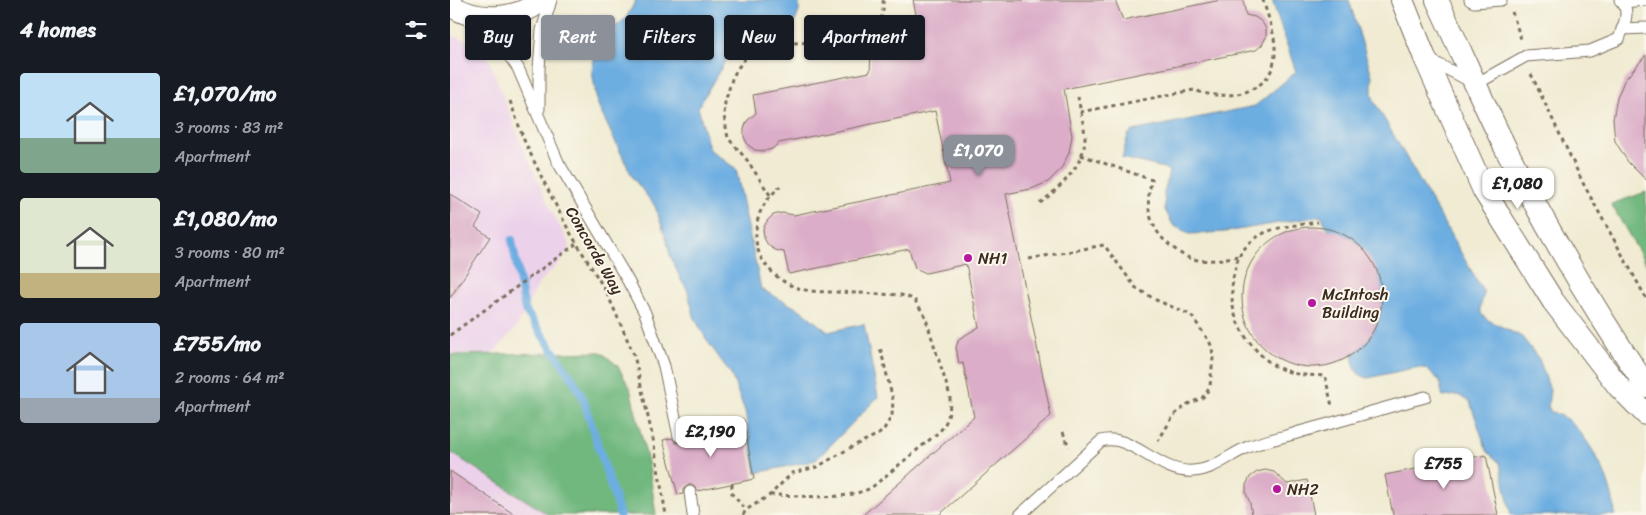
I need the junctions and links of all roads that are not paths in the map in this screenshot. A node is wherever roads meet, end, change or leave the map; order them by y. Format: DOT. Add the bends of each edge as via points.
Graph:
graph roads {
  1 [pos="542,0"];
  2 [pos="551,0"];
  3 [pos="1402,0"];
  4 [pos="1437,0"];
  5 [pos="1470,0"];
  6 [pos="1500,0"];
  7 [pos="1646,0"];
  8 [pos="1622,1"];
  9 [pos="450,5"];
  10 [pos="472,15"];
  11 [pos="513,15"];
  12 [pos="1646,28"];
  13 [pos="1622,29"];
  14 [pos="1425,58"];
  15 [pos="512,60"];
  16 [pos="1476,84"];
  17 [pos="539,113"];
  18 [pos="1646,386"];
  19 [pos="1425,397"];
  20 [pos="1646,414"];
  21 [pos="679,436"];
  22 [pos="690,492"];
  23 [pos="693,515"];
  24 [pos="1020,515"];
  1 -- 11 [label="street"];
  2 -- 17 [label="lane" via="542,30"];
  3 -- 14 [label="street"];
  4 -- 16 [label="street"];
  5 -- 6 [label="lane"];
  7 -- 8 [label="lane"];
  8 -- 13 [label="lane" via="1626,12"];
  9 -- 10 [label="street"];
  12 -- 13 [label="lane"];
  13 -- 16 [label="lane" via="1618,38 1590,51 1526,56"];
  14 -- 16 [label="lane"];
  14 -- 20 [label="street" via="1484,191 1553,301 1619,387"];
  15 -- 17 [label="lane"];
  16 -- 18 [label="street" via="1540,215"];
  17 -- 21 [label="lane" via="558,162 645,313 664,366"];
  19 -- 24 [label="lane" via="1249,447 1210,468 1196,471 1173,470 1117,440 1101,441"];
  22 -- 23 [label="lane"];
}
